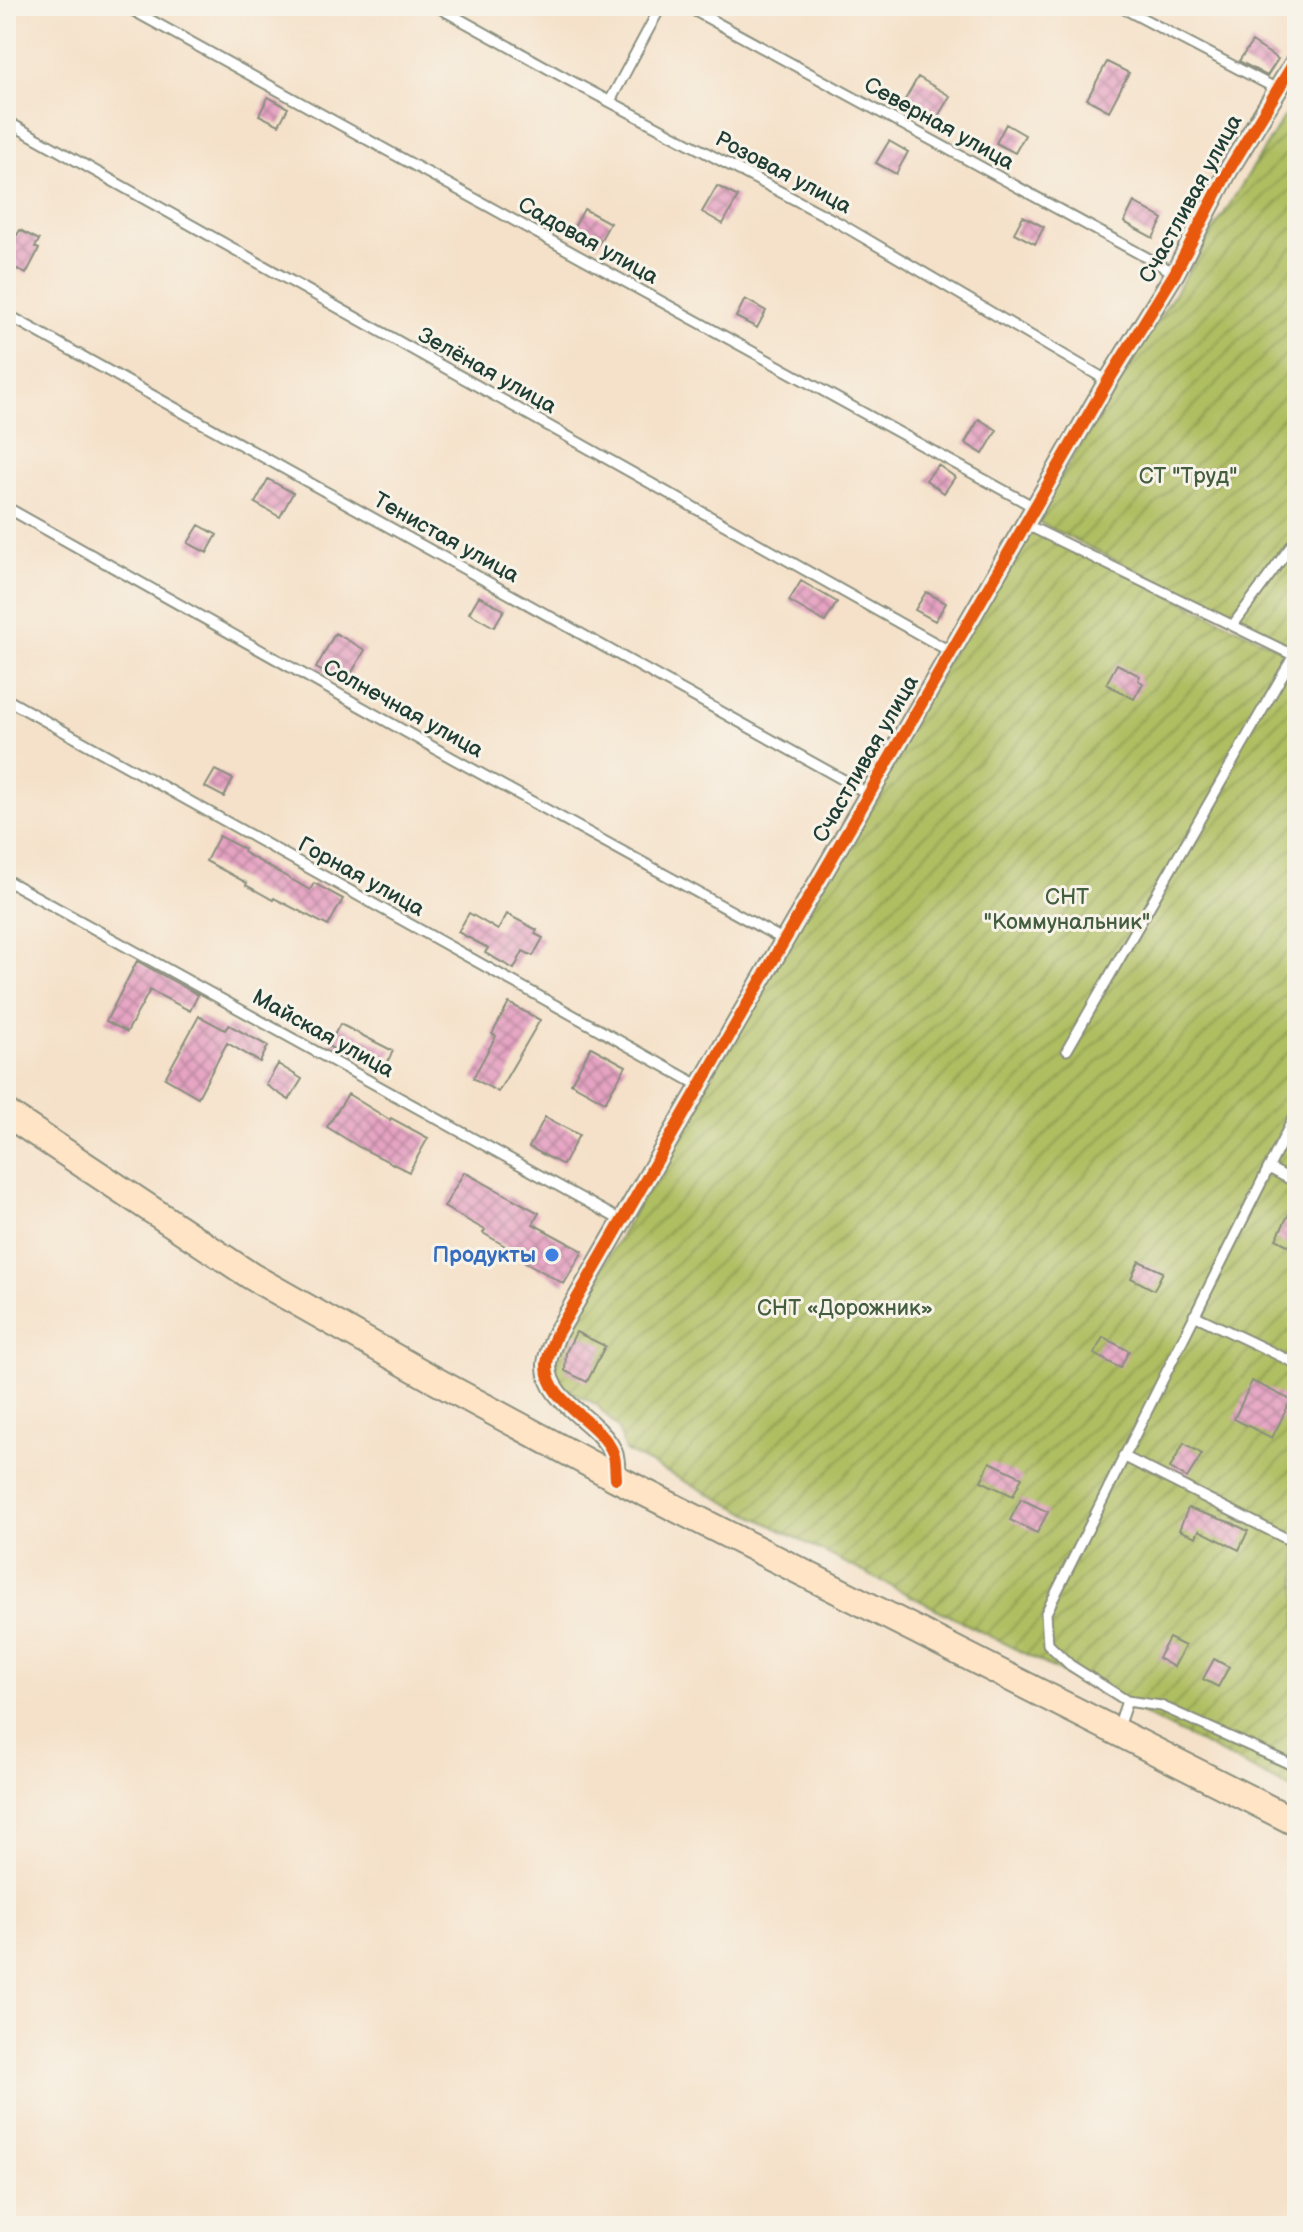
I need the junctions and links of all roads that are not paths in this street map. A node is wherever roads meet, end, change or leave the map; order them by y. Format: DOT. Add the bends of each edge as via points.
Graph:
graph roads {
  1 [pos="125,6"];
  2 [pos="436,6"];
  3 [pos="661,6"];
  4 [pos="686,6"];
  5 [pos="1119,6"];
  6 [pos="1297,58"];
  7 [pos="1277,89"];
  8 [pos="610,101"];
  9 [pos="6,121"];
  10 [pos="1175,273"];
  11 [pos="6,314"];
  12 [pos="1108,381"];
  13 [pos="6,507"];
  14 [pos="1030,516"];
  15 [pos="1297,538"];
  16 [pos="1233,625"];
  17 [pos="951,652"];
  18 [pos="1295,656"];
  19 [pos="6,699"];
  20 [pos="869,794"];
  21 [pos="6,880"];
  22 [pos="784,940"];
  23 [pos="1067,1050"];
  24 [pos="700,1086"];
  25 [pos="1297,1111"];
  26 [pos="6,1113"];
  27 [pos="1269,1168"];
  28 [pos="1297,1183"];
  29 [pos="622,1221"];
  30 [pos="1194,1315"];
  31 [pos="1297,1364"];
  32 [pos="1123,1456"];
  33 [pos="616,1478"];
  34 [pos="1297,1544"];
  35 [pos="1127,1701"];
  36 [pos="1116,1733"];
  37 [pos="1297,1767"];
  38 [pos="1297,1823"];
  1 -- 14 [label="lane, Садовая улица"];
  2 -- 8 [label="lane, Розовая улица"];
  3 -- 8 [label="lane"];
  4 -- 10 [label="lane, Северная улица"];
  5 -- 7 [label="lane"];
  6 -- 7 [label="street, Счастливая улица"];
  7 -- 10 [label="street, Счастливая улица"];
  8 -- 12 [label="lane, Розовая улица" via="839,223"];
  9 -- 17 [label="lane, Зелёная улица"];
  10 -- 12 [label="street, Счастливая улица"];
  11 -- 20 [label="lane, Тенистая улица"];
  12 -- 14 [label="street, Счастливая улица"];
  13 -- 22 [label="lane, Солнечная улица"];
  14 -- 16 [label="lane, Садовая улица"];
  14 -- 17 [label="street, Счастливая улица"];
  15 -- 16 [label="lane"];
  16 -- 18 [label="lane, Садовая улица"];
  17 -- 20 [label="street, Счастливая улица"];
  18 -- 23 [label="lane"];
  19 -- 24 [label="lane, Горная улица"];
  20 -- 22 [label="street, Счастливая улица"];
  21 -- 29 [label="lane, Майская улица"];
  22 -- 24 [label="street, Счастливая улица"];
  24 -- 29 [label="street, Счастливая улица"];
  25 -- 27 [label="lane"];
  26 -- 33 [label="main road" via="251,1276"];
  27 -- 28 [label="lane"];
  27 -- 30 [label="lane"];
  29 -- 33 [label="street, Счастливая улица" via="556,1335 547,1363 556,1394 605,1438 615,1456"];
  30 -- 31 [label="lane"];
  30 -- 32 [label="lane"];
  32 -- 34 [label="lane"];
  32 -- 35 [label="lane" via="1046,1613 1048,1644 1070,1665"];
  33 -- 36 [label="main road"];
  35 -- 36 [label="lane"];
  35 -- 37 [label="lane" via="1161,1706"];
  36 -- 38 [label="main road"];
}
